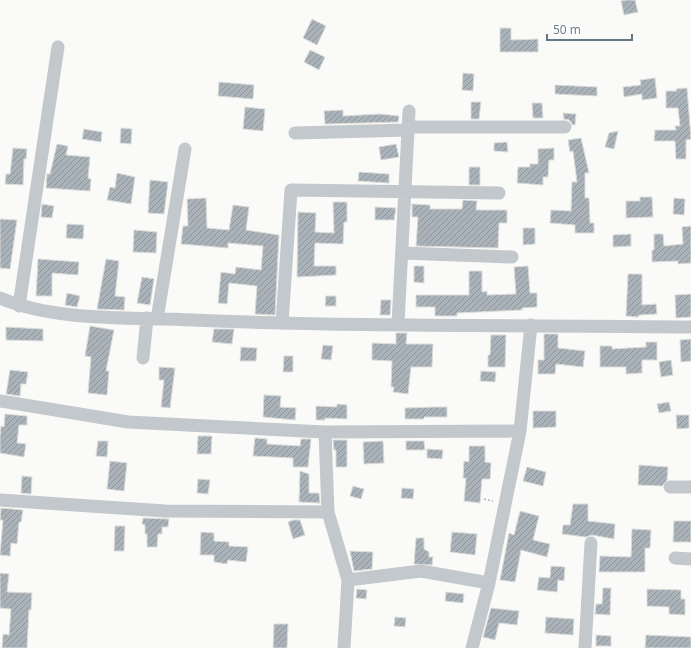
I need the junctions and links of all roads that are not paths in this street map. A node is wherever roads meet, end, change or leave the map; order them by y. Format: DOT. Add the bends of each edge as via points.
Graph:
graph roads {
  1 [pos="58,47"];
  2 [pos="409,111"];
  3 [pos="564,127"];
  4 [pos="408,128"];
  5 [pos="295,133"];
  6 [pos="186,149"];
  7 [pos="405,190"];
  8 [pos="499,193"];
  9 [pos="402,253"];
  10 [pos="512,257"];
  11 [pos="0,298"];
  12 [pos="19,306"];
  13 [pos="152,318"];
  14 [pos="282,323"];
  15 [pos="398,324"];
  16 [pos="531,325"];
  17 [pos="691,327"];
  18 [pos="143,358"];
  19 [pos="0,401"];
  20 [pos="520,431"];
  21 [pos="325,432"];
  22 [pos="670,487"];
  23 [pos="691,487"];
  24 [pos="0,500"];
  25 [pos="328,512"];
  26 [pos="591,543"];
  27 [pos="675,558"];
  28 [pos="691,559"];
  29 [pos="348,580"];
  30 [pos="489,583"];
  31 [pos="344,648"];
  32 [pos="472,648"];
  33 [pos="585,648"];
  1 -- 12 [label="street"];
  2 -- 4 [label="street"];
  3 -- 4 [label="street"];
  4 -- 5 [label="street"];
  4 -- 7 [label="street"];
  6 -- 13 [label="street"];
  7 -- 8 [label="street"];
  7 -- 9 [label="street"];
  7 -- 14 [label="street" via="291,190"];
  9 -- 10 [label="street"];
  9 -- 15 [label="street"];
  11 -- 12 [label="street"];
  12 -- 13 [label="street" via="57,314"];
  13 -- 14 [label="street"];
  13 -- 18 [label="street"];
  14 -- 15 [label="street"];
  15 -- 16 [label="street"];
  16 -- 17 [label="street"];
  16 -- 20 [label="street"];
  19 -- 21 [label="street" via="128,422"];
  20 -- 21 [label="street"];
  20 -- 30 [label="street"];
  21 -- 25 [label="street"];
  22 -- 23 [label="street"];
  24 -- 25 [label="street" via="165,511"];
  25 -- 29 [label="street"];
  26 -- 33 [label="street"];
  27 -- 28 [label="street"];
  29 -- 30 [label="street" via="421,571"];
  29 -- 31 [label="street"];
  30 -- 32 [label="street"];
}
